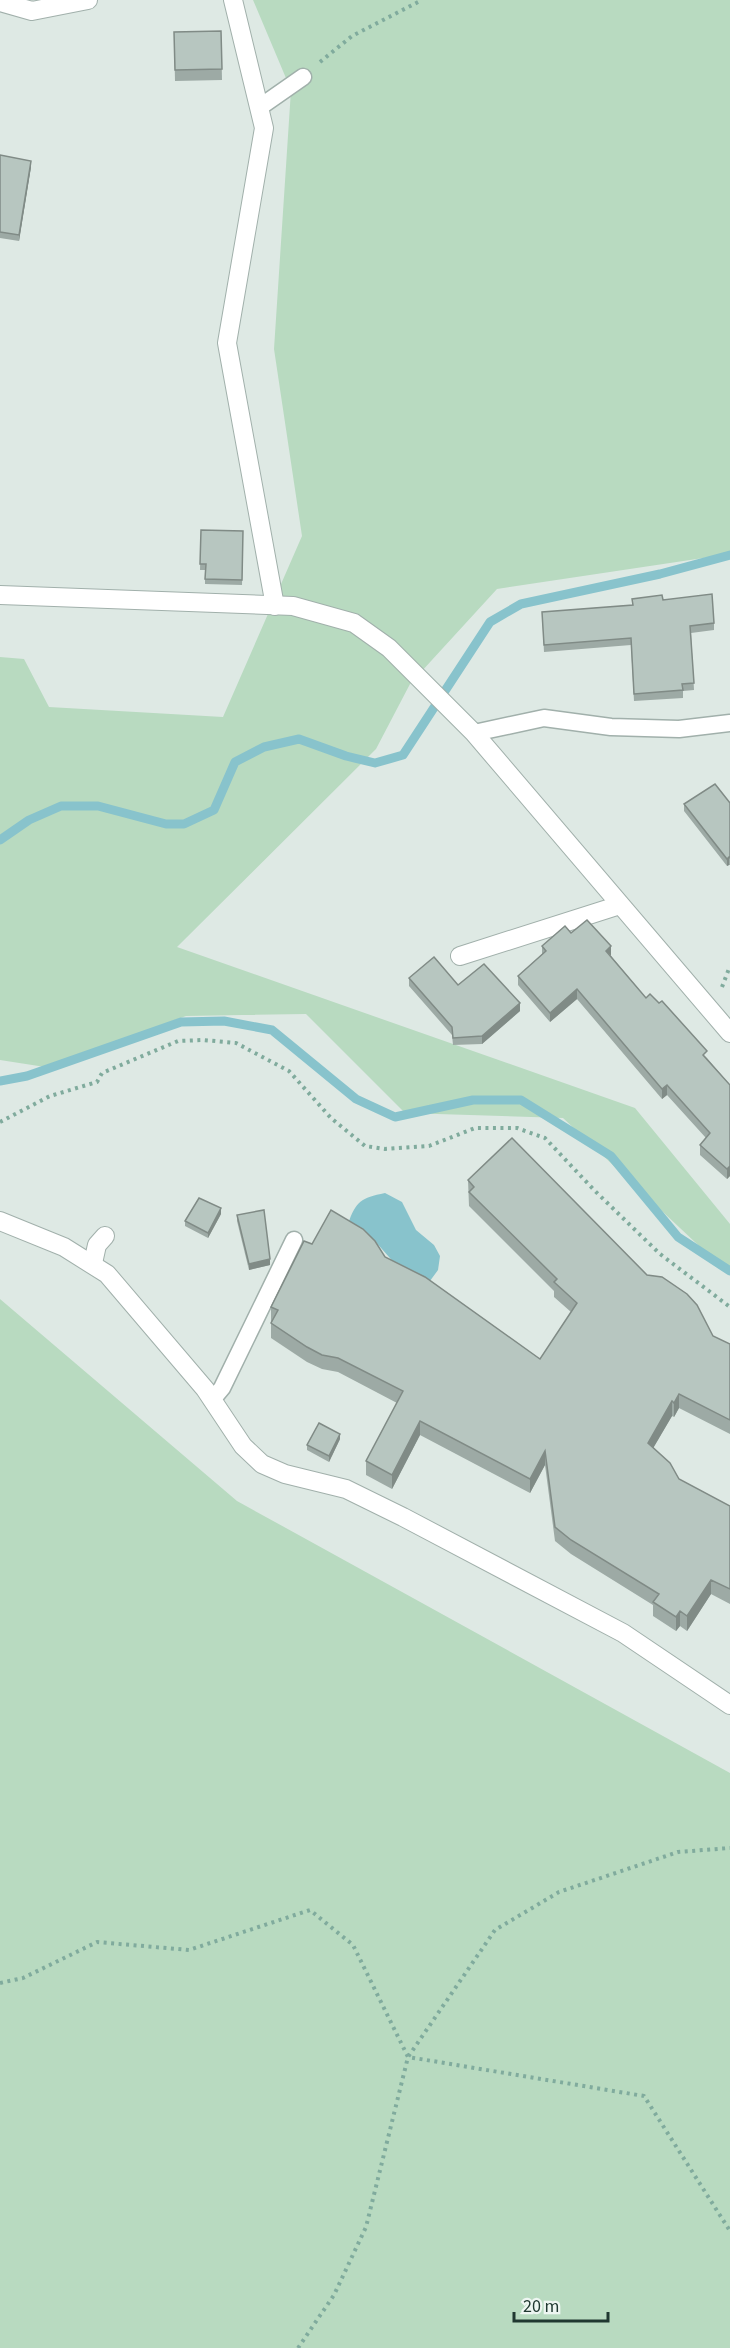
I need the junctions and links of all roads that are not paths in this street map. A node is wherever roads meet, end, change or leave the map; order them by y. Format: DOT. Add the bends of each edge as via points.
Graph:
graph roads {
  1 [pos="88,0"];
  2 [pos="233,0"];
  3 [pos="0,2"];
  4 [pos="303,76"];
  5 [pos="260,107"];
  6 [pos="0,595"];
  7 [pos="275,606"];
  8 [pos="730,723"];
  9 [pos="468,728"];
  10 [pos="620,905"];
  11 [pos="460,956"];
  12 [pos="730,1033"];
  13 [pos="0,1221"];
  14 [pos="105,1236"];
  15 [pos="294,1240"];
  16 [pos="93,1263"];
  17 [pos="212,1400"];
  18 [pos="730,1705"];
  1 -- 3 [label="street" via="32,11"];
  2 -- 5 [label="street"];
  4 -- 5 [label="lane"];
  5 -- 7 [label="street" via="264,128 227,343"];
  6 -- 7 [label="street"];
  7 -- 9 [label="street" via="293,606 354,623 389,648"];
  8 -- 9 [label="lane" via="668,729 611,727 544,718"];
  9 -- 10 [label="street"];
  10 -- 11 [label="street"];
  10 -- 12 [label="street"];
  13 -- 16 [label="street"];
  14 -- 16 [label="street"];
  15 -- 17 [label="lane" via="222,1388"];
  16 -- 17 [label="street" via="107,1274"];
  17 -- 18 [label="street" via="243,1446 262,1464 285,1474 346,1489 403,1517 623,1633"];
}
